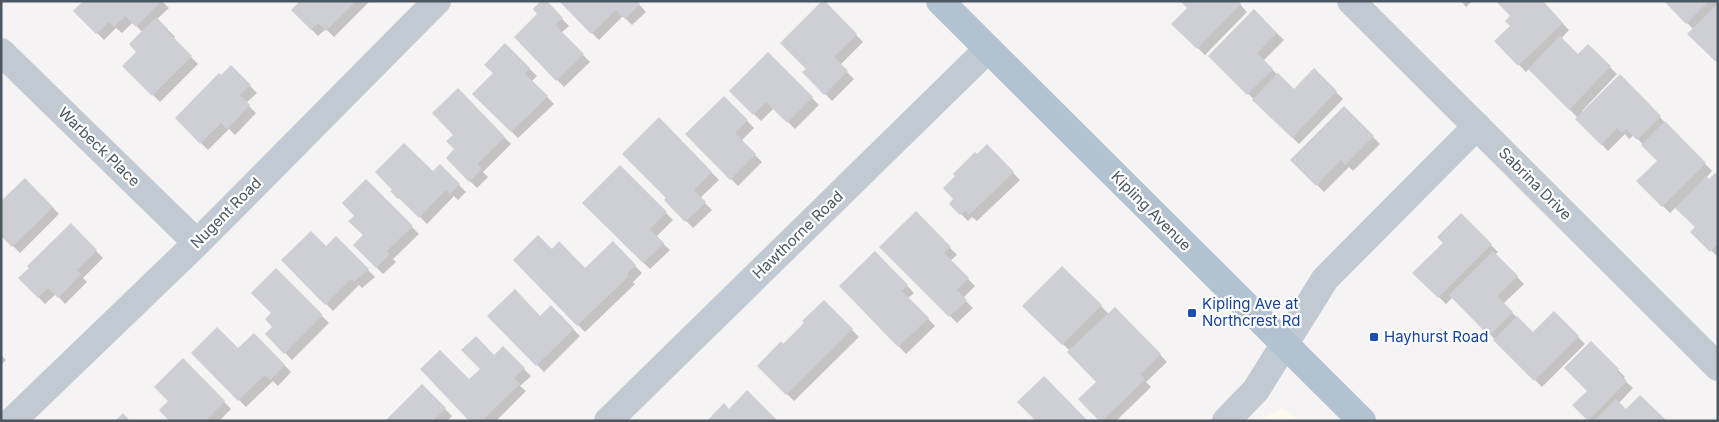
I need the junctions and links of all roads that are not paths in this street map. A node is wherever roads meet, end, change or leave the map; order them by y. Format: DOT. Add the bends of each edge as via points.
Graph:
graph roads {
  1 [pos="437,1"];
  2 [pos="940,1"];
  3 [pos="1352,1"];
  4 [pos="988,49"];
  5 [pos="1,52"];
  6 [pos="1477,126"];
  7 [pos="197,243"];
  8 [pos="1285,344"];
  9 [pos="1718,366"];
  10 [pos="12,421"];
  11 [pos="608,421"];
  12 [pos="1226,421"];
  13 [pos="1362,421"];
  1 -- 7 [label="street, Nugent Road"];
  2 -- 4 [label="main road, Kipling Avenue"];
  3 -- 6 [label="street, Sabrina Drive"];
  4 -- 8 [label="main road, Kipling Avenue"];
  4 -- 11 [label="street, Hawthorne Road"];
  5 -- 7 [label="street, Warbeck Place"];
  6 -- 8 [label="street" via="1325,279"];
  6 -- 9 [label="street, Sabrina Drive"];
  7 -- 10 [label="street, Nugent Road"];
  8 -- 12 [label="street" via="1256,390"];
  8 -- 13 [label="main road, Kipling Avenue"];
}
